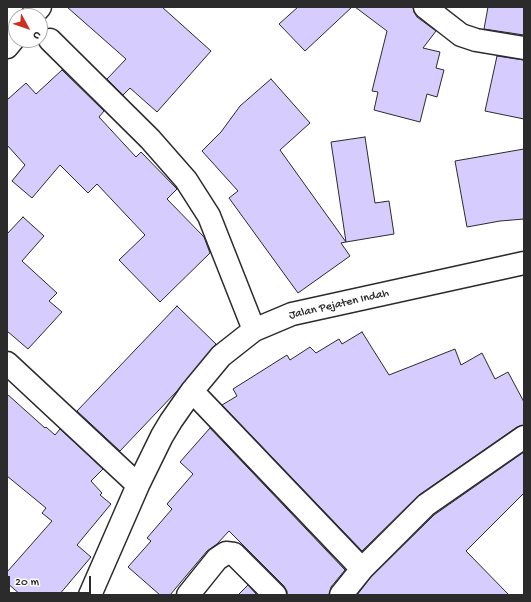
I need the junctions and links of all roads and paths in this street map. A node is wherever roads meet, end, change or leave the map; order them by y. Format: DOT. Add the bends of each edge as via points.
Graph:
graph roads {
  1 [pos="425,7"];
  2 [pos="50,40"];
  3 [pos="524,48"];
  4 [pos="524,263"];
  5 [pos="254,330"];
  6 [pos="7,363"];
  7 [pos="192,391"];
  8 [pos="524,437"];
  9 [pos="138,485"];
  10 [pos="362,569"];
  11 [pos="90,595"];
  12 [pos="188,595"];
  13 [pos="275,595"];
  14 [pos="341,595"];
  1 -- 3 [label="street" via="461,36"];
  2 -- 5 [label="street" via="150,139 186,180 209,216"];
  4 -- 5 [label="street, Jalan Pejaten Indah" via="292,314"];
  5 -- 7 [label="street, Jalan Pejaten Indah" via="221,356"];
  6 -- 9 [label="street"];
  7 -- 9 [label="street, Jalan Pejaten Indah" via="162,436"];
  7 -- 10 [label="street"];
  8 -- 10 [label="street" via="426,504"];
  9 -- 11 [label="street, Jalan Pejaten Indah"];
  10 -- 14 [label="street"];
  12 -- 13 [label="street" via="217,559 226,553 234,554"];
}
